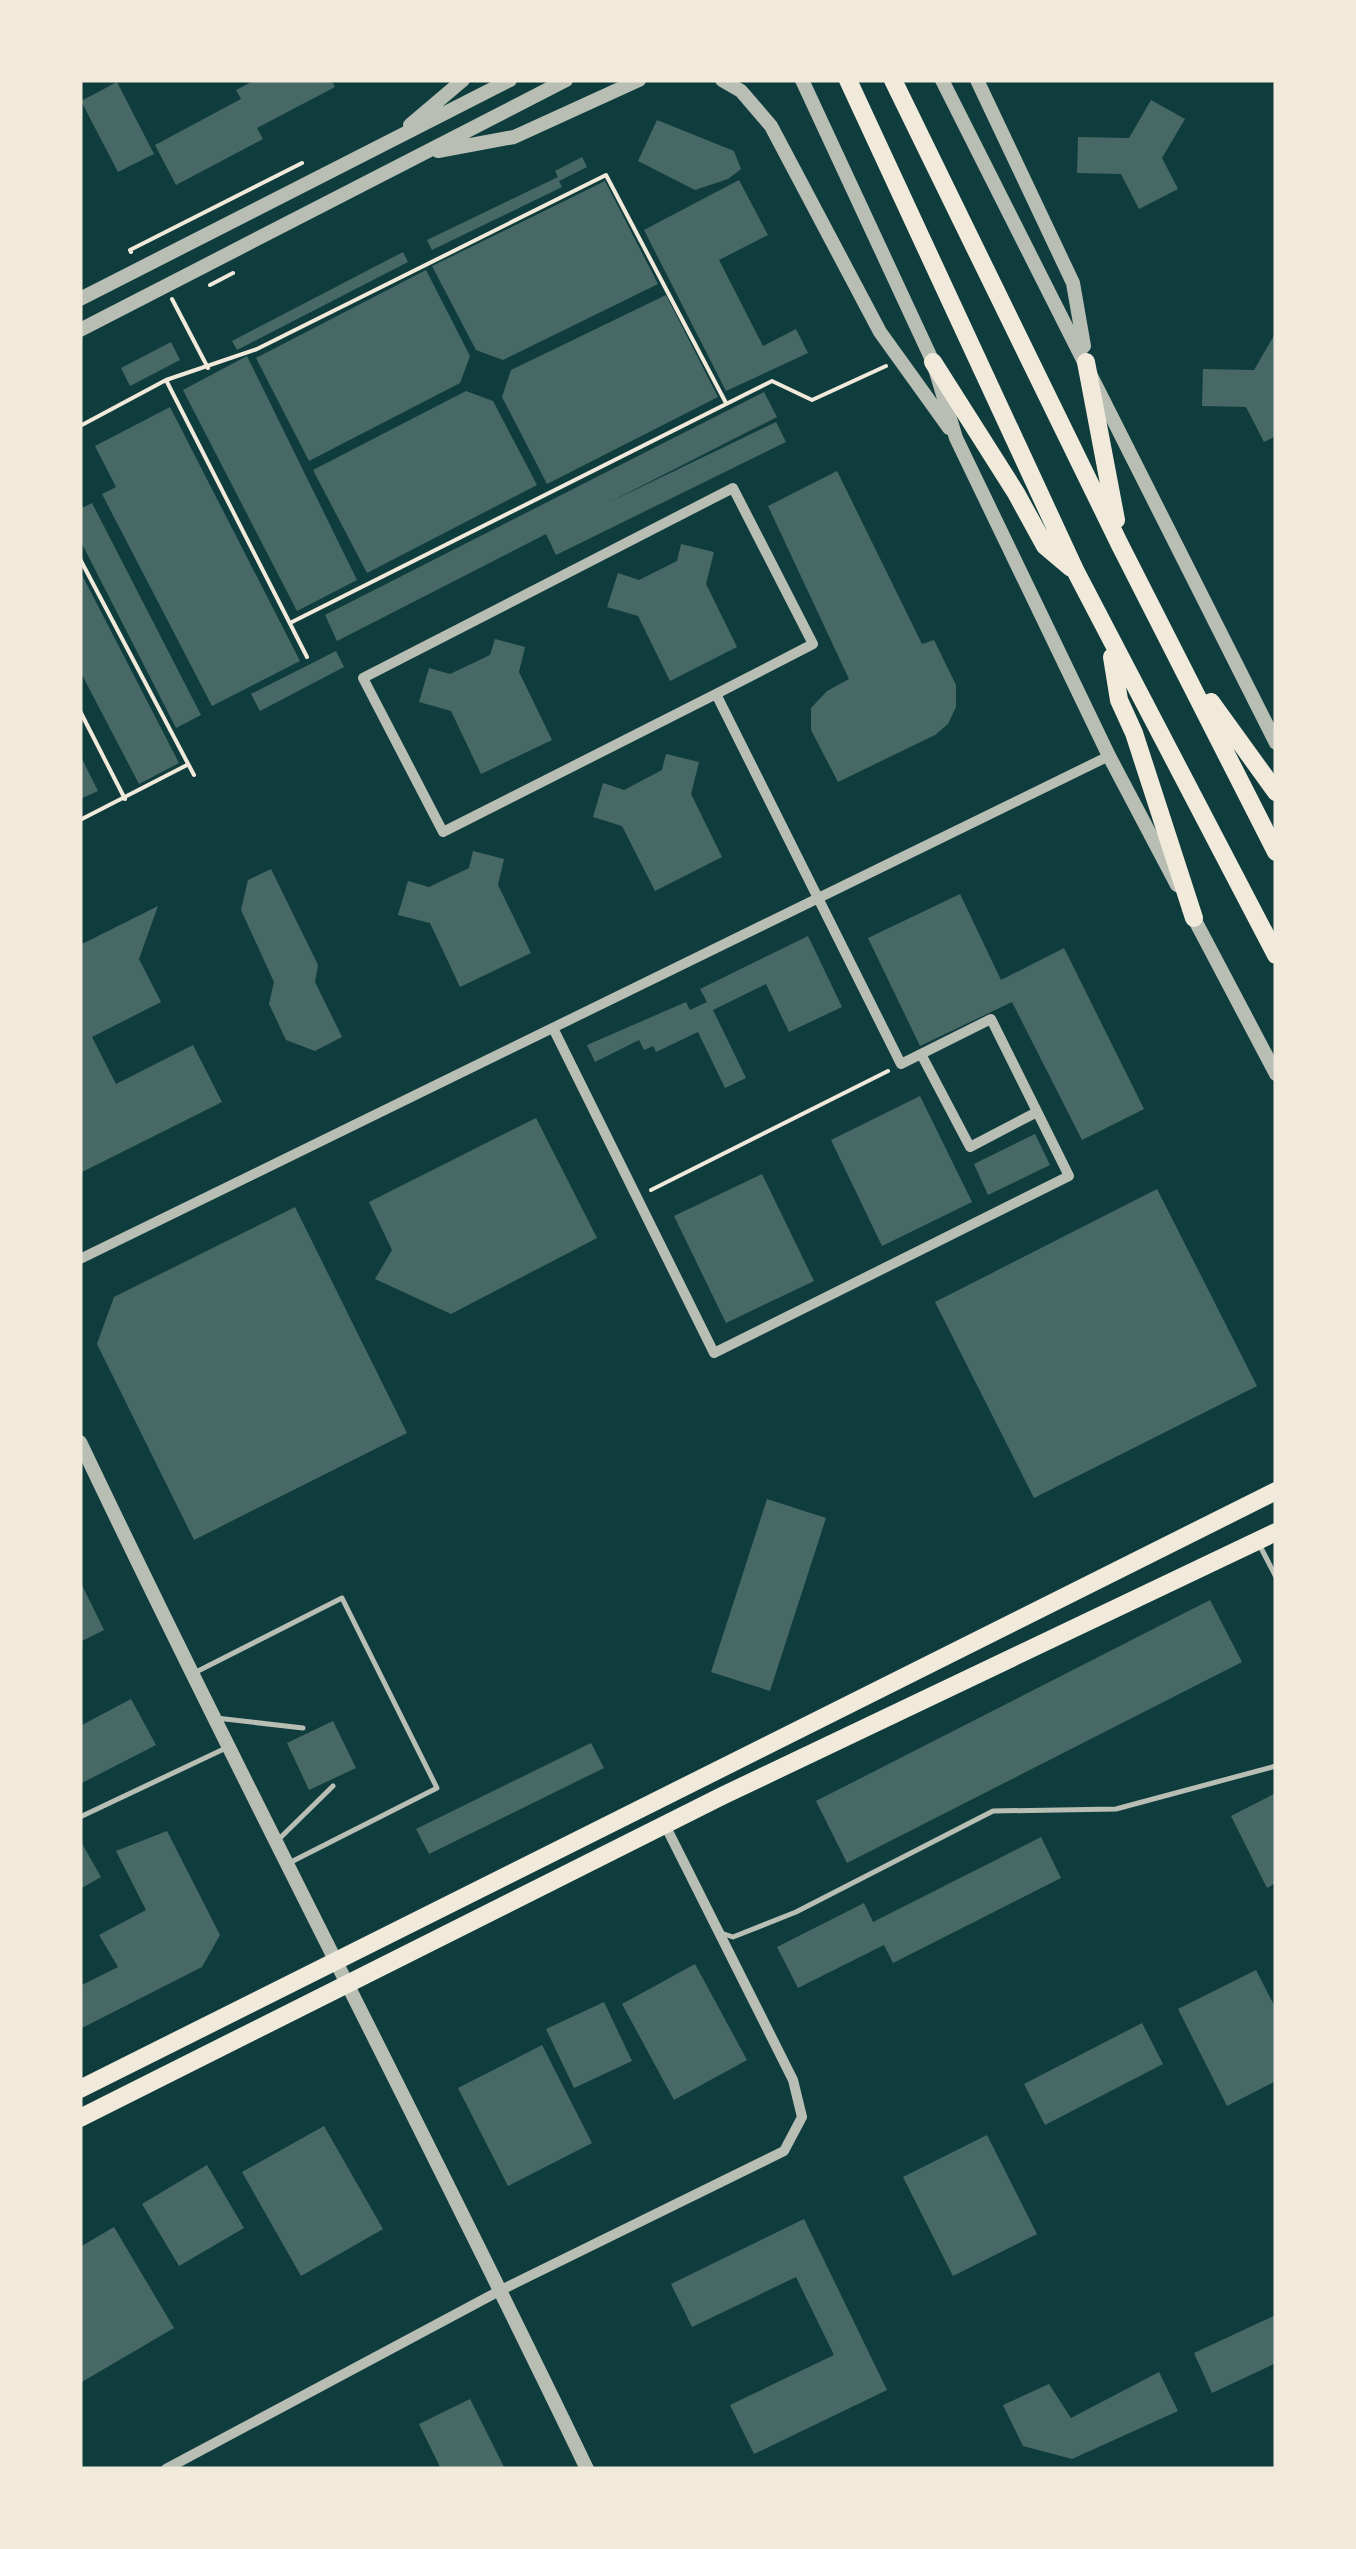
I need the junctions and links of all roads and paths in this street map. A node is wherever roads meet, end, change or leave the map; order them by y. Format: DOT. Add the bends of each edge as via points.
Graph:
graph roads {
  1 [pos="463,80"];
  2 [pos="510,80"];
  3 [pos="566,80"];
  4 [pos="638,80"];
  5 [pos="722,80"];
  6 [pos="802,80"];
  7 [pos="848,80"];
  8 [pos="893,80"];
  9 [pos="942,80"];
  10 [pos="977,80"];
  11 [pos="394,140"];
  12 [pos="423,154"];
  13 [pos="166,285"];
  14 [pos="80,299"];
  15 [pos="80,330"];
  16 [pos="898,360"];
  17 [pos="932,362"];
  18 [pos="1086,362"];
  19 [pos="208,368"];
  20 [pos="166,380"];
  21 [pos="726,403"];
  22 [pos="80,426"];
  23 [pos="956,438"];
  24 [pos="1120,545"];
  25 [pos="80,559"];
  26 [pos="1076,572"];
  27 [pos="290,624"];
  28 [pos="1108,637"];
  29 [pos="307,658"];
  30 [pos="1181,661"];
  31 [pos="716,694"];
  32 [pos="80,711"];
  33 [pos="1276,743"];
  34 [pos="1109,756"];
  35 [pos="188,764"];
  36 [pos="194,775"];
  37 [pos="1276,792"];
  38 [pos="125,799"];
  39 [pos="80,820"];
  40 [pos="1276,852"];
  41 [pos="819,898"];
  42 [pos="1194,918"];
  43 [pos="1276,955"];
  44 [pos="553,1028"];
  45 [pos="921,1054"];
  46 [pos="902,1064"];
  47 [pos="1276,1074"];
  48 [pos="1037,1112"];
  49 [pos="637,1197"];
  50 [pos="80,1259"];
  51 [pos="80,1442"];
  52 [pos="1276,1491"];
  53 [pos="1276,1532"];
  54 [pos="1258,1541"];
  55 [pos="1276,1578"];
  56 [pos="193,1674"];
  57 [pos="214,1718"];
  58 [pos="303,1728"];
  59 [pos="229,1747"];
  60 [pos="1276,1766"];
  61 [pos="333,1786"];
  62 [pos="80,1817"];
  63 [pos="664,1826"];
  64 [pos="276,1842"];
  65 [pos="286,1864"];
  66 [pos="718,1932"];
  67 [pos="333,1960"];
  68 [pos="345,1985"];
  69 [pos="80,2089"];
  70 [pos="80,2118"];
  71 [pos="501,2290"];
  72 [pos="166,2469"];
  73 [pos="587,2469"];
  1 -- 11 [label="street"];
  2 -- 11 [label="street"];
  3 -- 12 [label="street"];
  4 -- 12 [label="street" via="514,137"];
  5 -- 16 [label="street" via="771,126"];
  6 -- 17 [label="street"];
  7 -- 26 [label="main road"];
  8 -- 24 [label="main road"];
  9 -- 18 [label="street"];
  10 -- 18 [label="street" via="1073,283"];
  11 -- 14 [label="street"];
  12 -- 13 [label="street"];
  13 -- 15 [label="street"];
  13 -- 19 [label="path"];
  16 -- 21 [label="path" via="812,400 772,381"];
  16 -- 23 [label="street"];
  17 -- 23 [label="street"];
  17 -- 26 [label="main road" via="1045,546"];
  18 -- 24 [label="main road"];
  18 -- 33 [label="street"];
  19 -- 20 [label="path"];
  19 -- 21 [label="path" via="606,174"];
  20 -- 22 [label="path"];
  20 -- 27 [label="path"];
  21 -- 27 [label="path"];
  23 -- 34 [label="street"];
  24 -- 30 [label="main road"];
  25 -- 35 [label="path"];
  26 -- 28 [label="main road"];
  27 -- 29 [label="path"];
  28 -- 42 [label="main road" via="1120,700"];
  28 -- 43 [label="main road"];
  30 -- 37 [label="main road"];
  30 -- 40 [label="main road"];
  31 -- 31 [label="street" via="443,832 363,678 734,488 813,644"];
  31 -- 41 [label="street"];
  32 -- 38 [label="path"];
  34 -- 41 [label="street"];
  34 -- 42 [label="street"];
  35 -- 36 [label="path"];
  35 -- 38 [label="path"];
  38 -- 39 [label="path"];
  41 -- 44 [label="street"];
  41 -- 46 [label="street"];
  42 -- 47 [label="street"];
  44 -- 49 [label="street"];
  44 -- 50 [label="street"];
  45 -- 46 [label="street"];
  45 -- 48 [label="street" via="970,1147"];
  45 -- 48 [label="street" via="992,1019"];
  46 -- 49 [label="path"];
  48 -- 49 [label="street" via="1070,1176 714,1353"];
  51 -- 56 [label="street"];
  52 -- 67 [label="main road"];
  53 -- 54 [label="main road"];
  54 -- 55 [label="lane"];
  54 -- 63 [label="main road"];
  56 -- 57 [label="street"];
  56 -- 65 [label="lane" via="342,1598 437,1788"];
  57 -- 58 [label="lane"];
  57 -- 59 [label="street"];
  59 -- 62 [label="lane"];
  59 -- 64 [label="street"];
  60 -- 66 [label="lane" via="1116,1808 992,1811 796,1912 733,1937"];
  61 -- 64 [label="lane"];
  63 -- 66 [label="street"];
  63 -- 68 [label="main road"];
  64 -- 65 [label="street"];
  65 -- 67 [label="street"];
  66 -- 71 [label="street" via="793,2080 802,2117 784,2151"];
  67 -- 68 [label="street"];
  67 -- 69 [label="main road"];
  68 -- 70 [label="main road"];
  68 -- 71 [label="street"];
  71 -- 72 [label="street"];
  71 -- 73 [label="street"];
}
